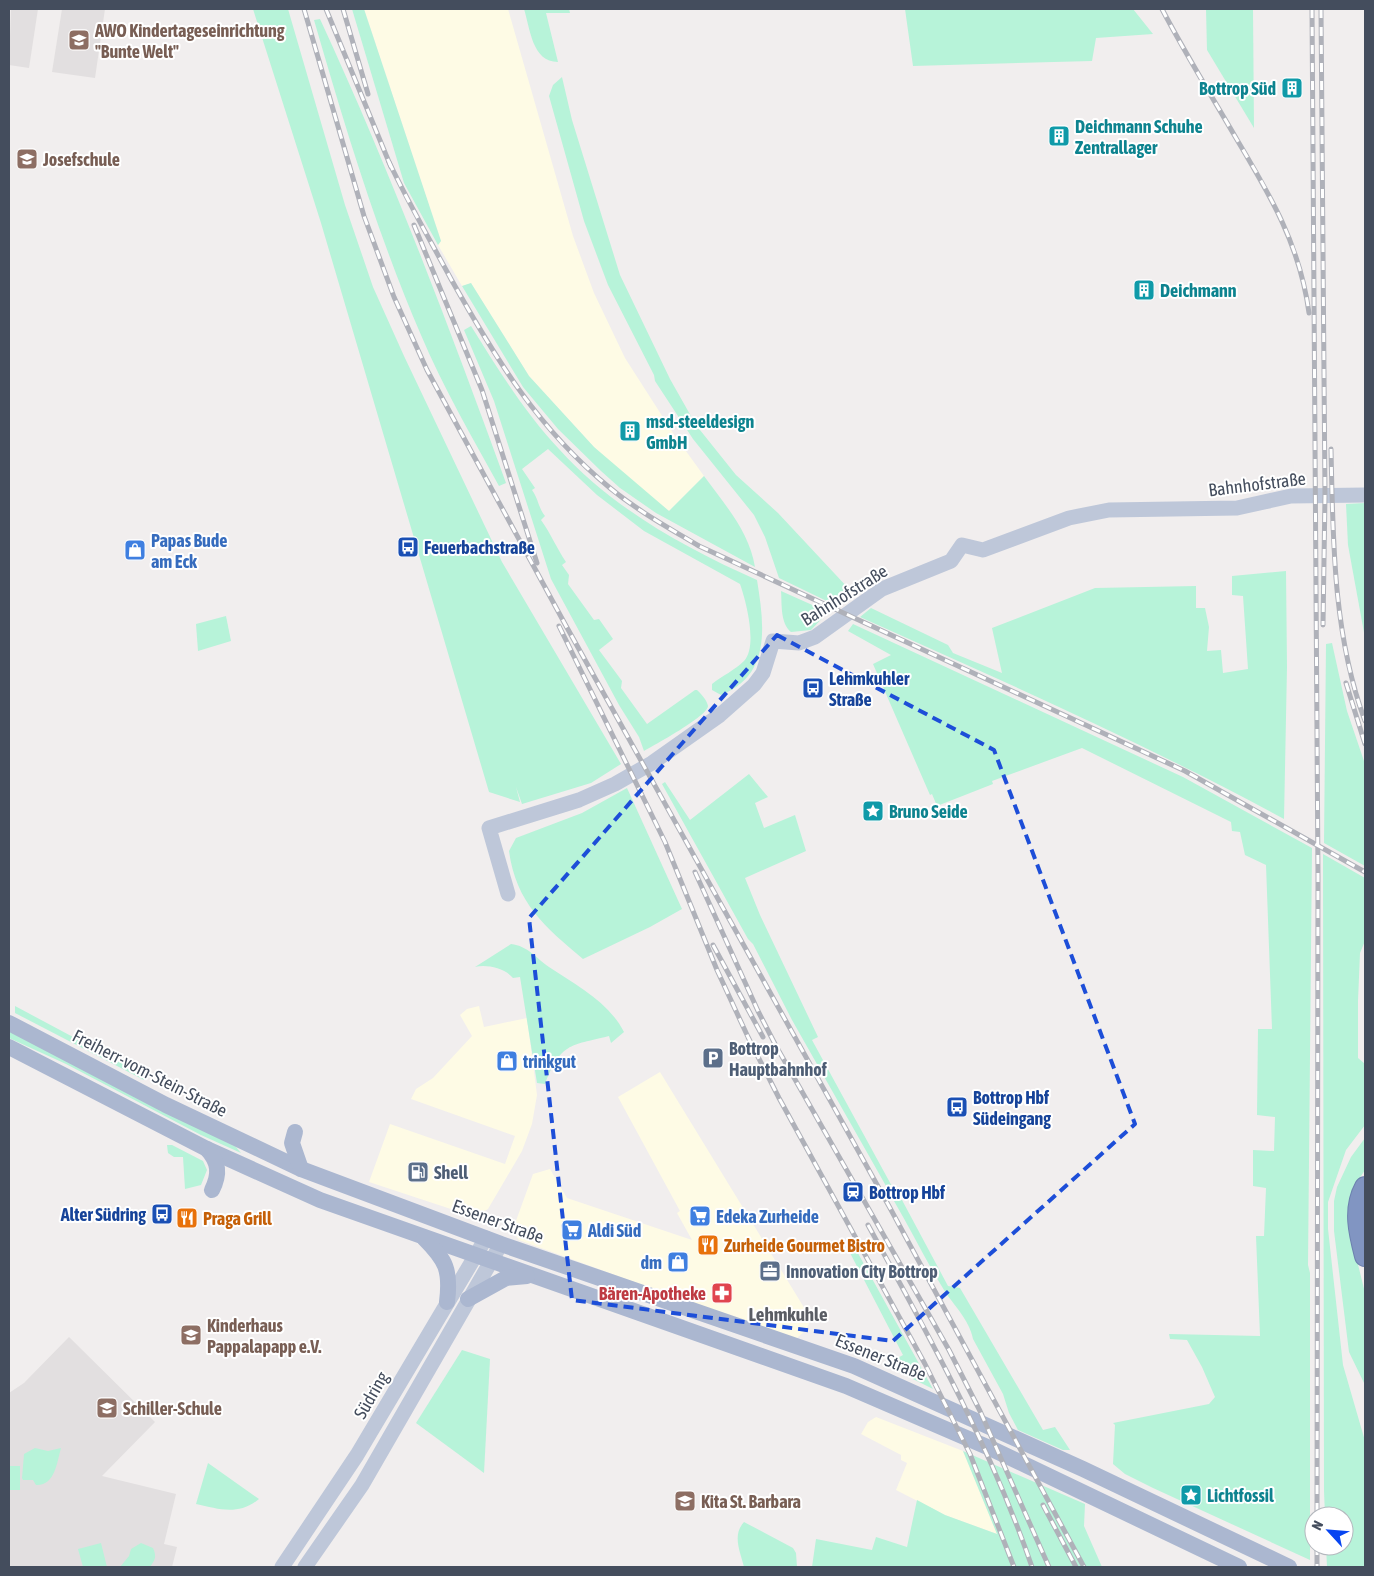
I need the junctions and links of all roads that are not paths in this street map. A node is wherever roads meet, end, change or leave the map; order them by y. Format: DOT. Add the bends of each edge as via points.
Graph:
graph roads {
  1 [pos="1365,495"];
  2 [pos="508,894"];
  3 [pos="9,1023"];
  4 [pos="9,1046"];
  5 [pos="295,1132"];
  6 [pos="207,1149"];
  7 [pos="274,1157"];
  8 [pos="301,1169"];
  9 [pos="1365,1187"];
  10 [pos="212,1190"];
  11 [pos="420,1235"];
  12 [pos="486,1238"];
  13 [pos="501,1244"];
  14 [pos="474,1255"];
  15 [pos="1365,1256"];
  16 [pos="491,1261"];
  17 [pos="534,1276"];
  18 [pos="468,1299"];
  19 [pos="447,1302"];
  20 [pos="282,1567"];
  21 [pos="305,1567"];
  22 [pos="1239,1567"];
  23 [pos="1289,1567"];
  1 -- 2 [label="street, Bahnhofstraße" via="1291,496 1237,508 1102,511 1069,518 983,550 962,546 951,560 882,589 815,638 799,642 773,641 766,666 754,685 720,715 646,766 579,800 489,828"];
  3 -- 7 [label="main road, Freiherr-vom-Stein-Straße"];
  4 -- 6 [label="main road"];
  5 -- 8 [label="main road" via="292,1143"];
  6 -- 10 [label="main road" via="218,1168"];
  6 -- 11 [label="main road" via="320,1200"];
  7 -- 8 [label="main road, Essener Straße"];
  8 -- 12 [label="main road, Essener Straße"];
  9 -- 15 [label="highway" via="1358,1210 1358,1230"];
  11 -- 14 [label="main road"];
  11 -- 19 [label="main road" via="447,1266"];
  12 -- 13 [label="main road, Essener Straße"];
  12 -- 14 [label="street, Südring"];
  13 -- 16 [label="street"];
  13 -- 23 [label="main road, Essener Straße" via="859,1368"];
  14 -- 16 [label="main road"];
  14 -- 19 [label="street, Südring"];
  16 -- 17 [label="main road"];
  16 -- 18 [label="street"];
  17 -- 18 [label="main road" via="506,1278"];
  17 -- 22 [label="main road" via="846,1386 992,1449"];
  18 -- 21 [label="street" via="366,1478"];
  19 -- 20 [label="street, Südring" via="357,1455"];
}
